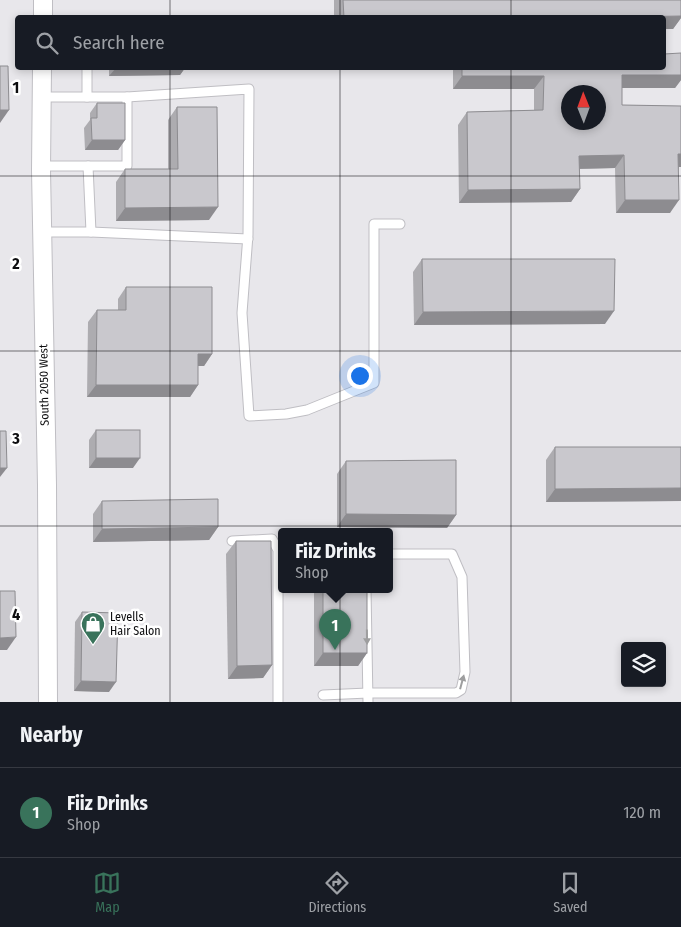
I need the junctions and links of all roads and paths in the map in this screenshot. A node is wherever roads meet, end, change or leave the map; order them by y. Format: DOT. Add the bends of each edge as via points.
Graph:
graph roads {
  1 [pos="43,0"];
  2 [pos="43,15"];
  3 [pos="42,70"];
  4 [pos="87,70"];
  5 [pos="42,97"];
  6 [pos="127,97"];
  7 [pos="87,98"];
  8 [pos="41,166"];
  9 [pos="88,166"];
  10 [pos="400,224"];
  11 [pos="42,232"];
  12 [pos="90,232"];
  13 [pos="248,240"];
  14 [pos="232,541"];
  15 [pos="393,554"];
  16 [pos="366,593"];
  17 [pos="323,695"];
  18 [pos="368,698"];
  19 [pos="48,702"];
  20 [pos="278,702"];
  1 -- 2 [label="street"];
  3 -- 5 [label="street, South 2050 West"];
  4 -- 7 [label="lane"];
  5 -- 7 [label="lane"];
  5 -- 8 [label="street, South 2050 West"];
  6 -- 7 [label="lane"];
  6 -- 9 [label="lane" via="127,166"];
  6 -- 13 [label="lane" via="249,89"];
  8 -- 9 [label="lane"];
  8 -- 11 [label="street, South 2050 West"];
  9 -- 12 [label="lane"];
  10 -- 13 [label="lane" via="374,224 374,383 308,410 286,414 249,416 242,313"];
  11 -- 12 [label="lane"];
  11 -- 19 [label="street, South 2050 West"];
  12 -- 13 [label="lane"];
  14 -- 20 [label="lane" via="272,540 278,550"];
  18 -- 15 [label="lane, one-way" via="456,693 461,690 465,672 462,576 452,554"];
  16 -- 18 [label="lane, one-way"];
  17 -- 18 [label="lane"];
}
